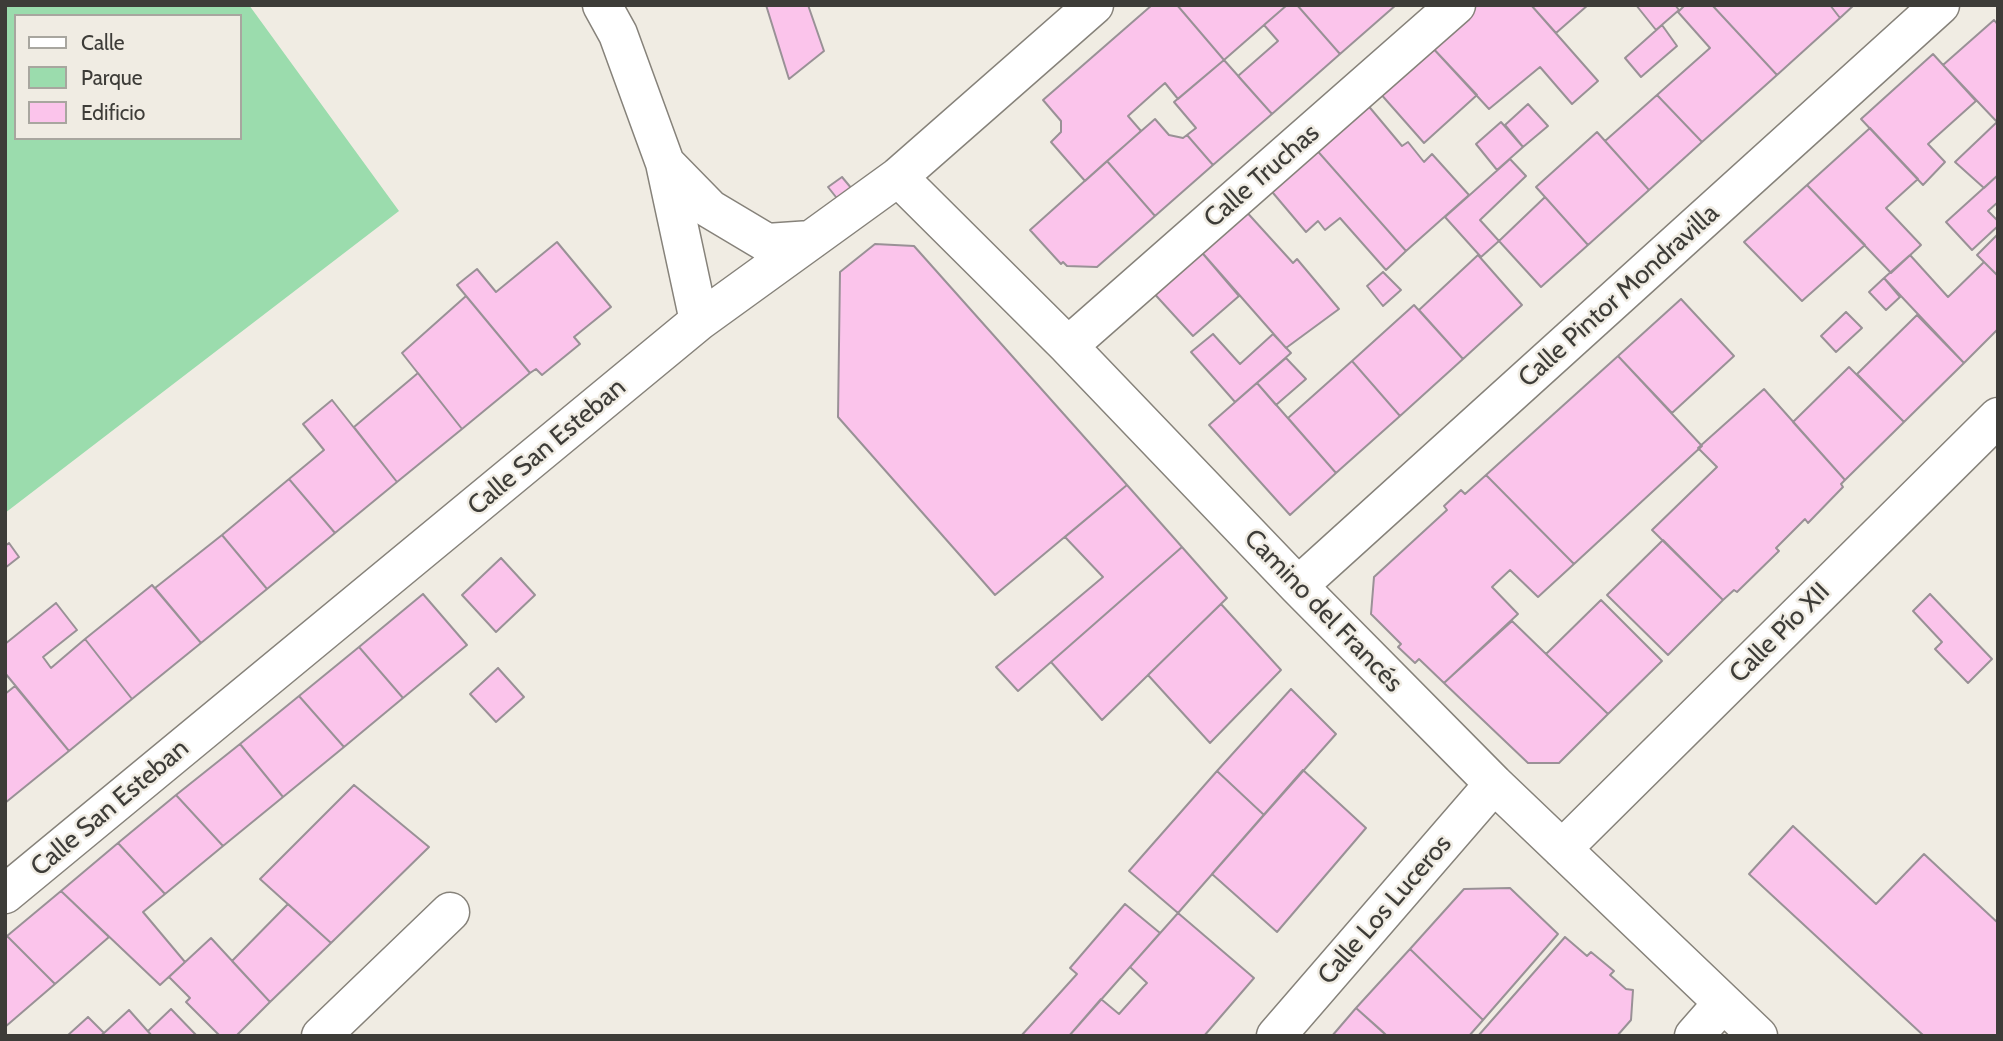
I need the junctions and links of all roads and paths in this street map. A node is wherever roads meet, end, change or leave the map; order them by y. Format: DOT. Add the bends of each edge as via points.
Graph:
graph roads {
  1 [pos="601,5"];
  2 [pos="1094,5"];
  3 [pos="1456,5"];
  4 [pos="1940,5"];
  5 [pos="665,163"];
  6 [pos="898,177"];
  7 [pos="811,240"];
  8 [pos="699,321"];
  9 [pos="1068,346"];
  10 [pos="1998,417"];
  11 [pos="1298,586"];
  12 [pos="1493,784"];
  13 [pos="1562,849"];
  14 [pos="5,894"];
  15 [pos="450,912"];
  16 [pos="1723,1004"];
  17 [pos="321,1036"];
  18 [pos="1276,1036"];
  19 [pos="1694,1036"];
  20 [pos="1758,1036"];
  1 -- 5 [label="street" via="618,34"];
  2 -- 6 [label="street, Calle San Esteban"];
  3 -- 9 [label="street, Calle Truchas"];
  4 -- 11 [label="street, Calle Pintor Mondravilla"];
  5 -- 7 [label="street" via="710,209 767,243"];
  5 -- 8 [label="street"];
  6 -- 7 [label="street, Calle San Esteban"];
  6 -- 9 [label="street, Camino del Francés"];
  7 -- 8 [label="street, Calle San Esteban"];
  8 -- 14 [label="street, Calle San Esteban"];
  9 -- 11 [label="street, Camino del Francés"];
  10 -- 13 [label="street, Calle Pío XII"];
  11 -- 12 [label="street, Camino del Francés"];
  12 -- 13 [label="street, Camino del Francés"];
  12 -- 18 [label="street, Calle Los Luceros"];
  13 -- 16 [label="street, Camino del Francés"];
  15 -- 17 [label="street"];
  16 -- 19 [label="street"];
  16 -- 20 [label="street, Camino del Francés"];
}
